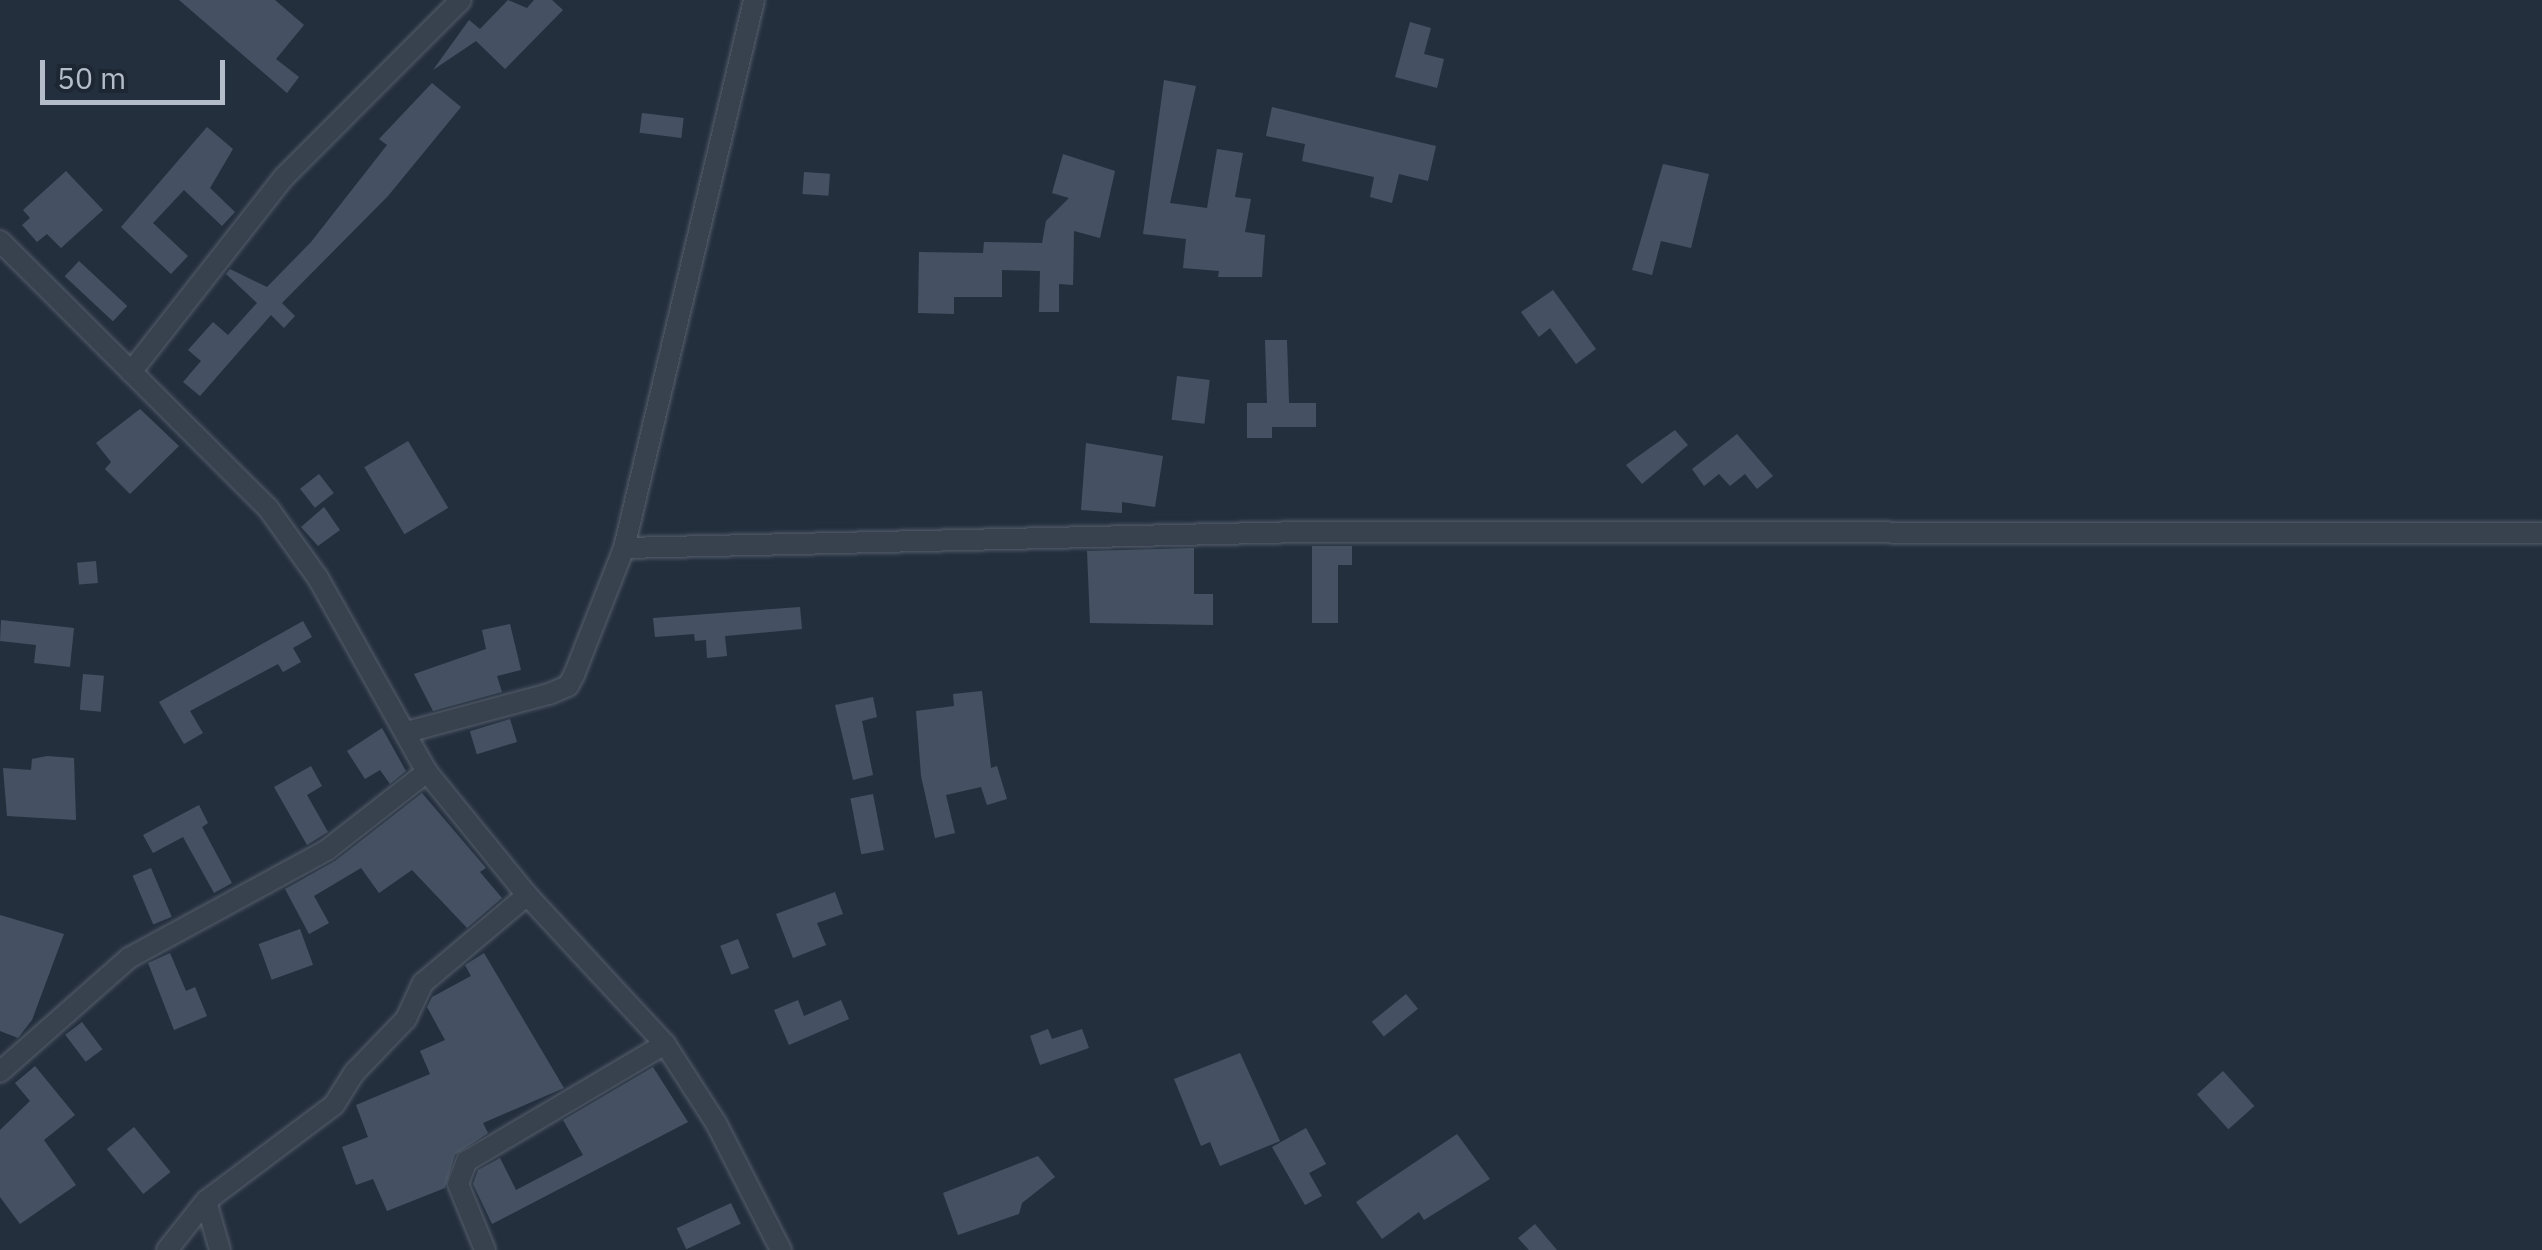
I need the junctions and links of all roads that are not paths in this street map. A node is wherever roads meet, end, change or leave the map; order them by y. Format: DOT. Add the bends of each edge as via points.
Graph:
graph roads {
  1 [pos="462,0"];
  2 [pos="754,0"];
  3 [pos="0,241"];
  4 [pos="131,372"];
  5 [pos="2542,533"];
  6 [pos="624,548"];
  7 [pos="407,732"];
  8 [pos="427,772"];
  9 [pos="527,895"];
  10 [pos="665,1044"];
  11 [pos="0,1072"];
  12 [pos="206,1201"];
  13 [pos="167,1250"];
  14 [pos="220,1250"];
  15 [pos="485,1250"];
  16 [pos="780,1250"];
  1 -- 4 [label="street" via="284,177"];
  2 -- 6 [label="street"];
  3 -- 4 [label="street"];
  4 -- 7 [label="street" via="268,508 318,578"];
  5 -- 6 [label="street" via="1301,532"];
  6 -- 7 [label="street" via="568,686"];
  7 -- 8 [label="street"];
  8 -- 9 [label="street"];
  8 -- 11 [label="street" via="327,850 129,958"];
  9 -- 10 [label="street"];
  9 -- 12 [label="street" via="423,983 406,1019 355,1072 334,1105"];
  10 -- 15 [label="street" via="467,1160 458,1184"];
  10 -- 16 [label="street" via="716,1124"];
  12 -- 13 [label="street"];
  12 -- 14 [label="street"];
}
